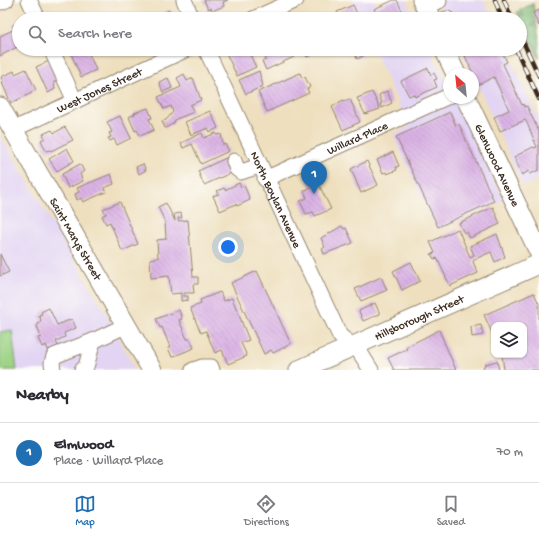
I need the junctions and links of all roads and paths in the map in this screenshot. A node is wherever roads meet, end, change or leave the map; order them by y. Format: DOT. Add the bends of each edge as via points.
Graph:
graph roads {
  1 [pos="29,0"];
  2 [pos="184,0"];
  3 [pos="296,0"];
  4 [pos="35,12"];
  5 [pos="189,12"];
  6 [pos="269,12"];
  7 [pos="55,56"];
  8 [pos="172,56"];
  9 [pos="209,56"];
  10 [pos="447,56"];
  11 [pos="453,68"];
  12 [pos="443,98"];
  13 [pos="75,101"];
  14 [pos="469,104"];
  15 [pos="0,107"];
  16 [pos="12,130"];
  17 [pos="234,161"];
  18 [pos="262,172"];
  19 [pos="539,252"];
  20 [pos="539,264"];
  21 [pos="127,325"];
  22 [pos="93,341"];
  23 [pos="352,346"];
  24 [pos="53,370"];
  25 [pos="82,370"];
  26 [pos="152,370"];
  27 [pos="193,370"];
  28 [pos="212,370"];
  29 [pos="299,370"];
  30 [pos="371,370"];
  1 -- 4 [label="street"];
  2 -- 5 [label="street"];
  3 -- 6 [label="street"];
  7 -- 13 [label="street"];
  8 -- 13 [label="street, West Jones Street"];
  9 -- 18 [label="street, North Boylan Avenue"];
  10 -- 11 [label="main road"];
  12 -- 18 [label="street, Willard Place"];
  13 -- 16 [label="street, West Jones Street"];
  14 -- 19 [label="main road, Glenwood Avenue"];
  15 -- 16 [label="main road, Saint Marys Street"];
  16 -- 21 [label="main road, Saint Marys Street"];
  17 -- 18 [label="street, Willard Place" via="241,172"];
  18 -- 23 [label="street, North Boylan Avenue" via="340,336"];
  20 -- 23 [label="main road, Hillsborough Street"];
  21 -- 22 [label="street"];
  21 -- 26 [label="main road, Saint Marys Street"];
  22 -- 24 [label="street" via="54,356"];
  22 -- 25 [label="street" via="86,367"];
  23 -- 29 [label="main road, Hillsborough Street"];
  23 -- 30 [label="street, North Boylan Avenue" via="359,351"];
  27 -- 28 [label="street" via="202,367 211,367"];
}
